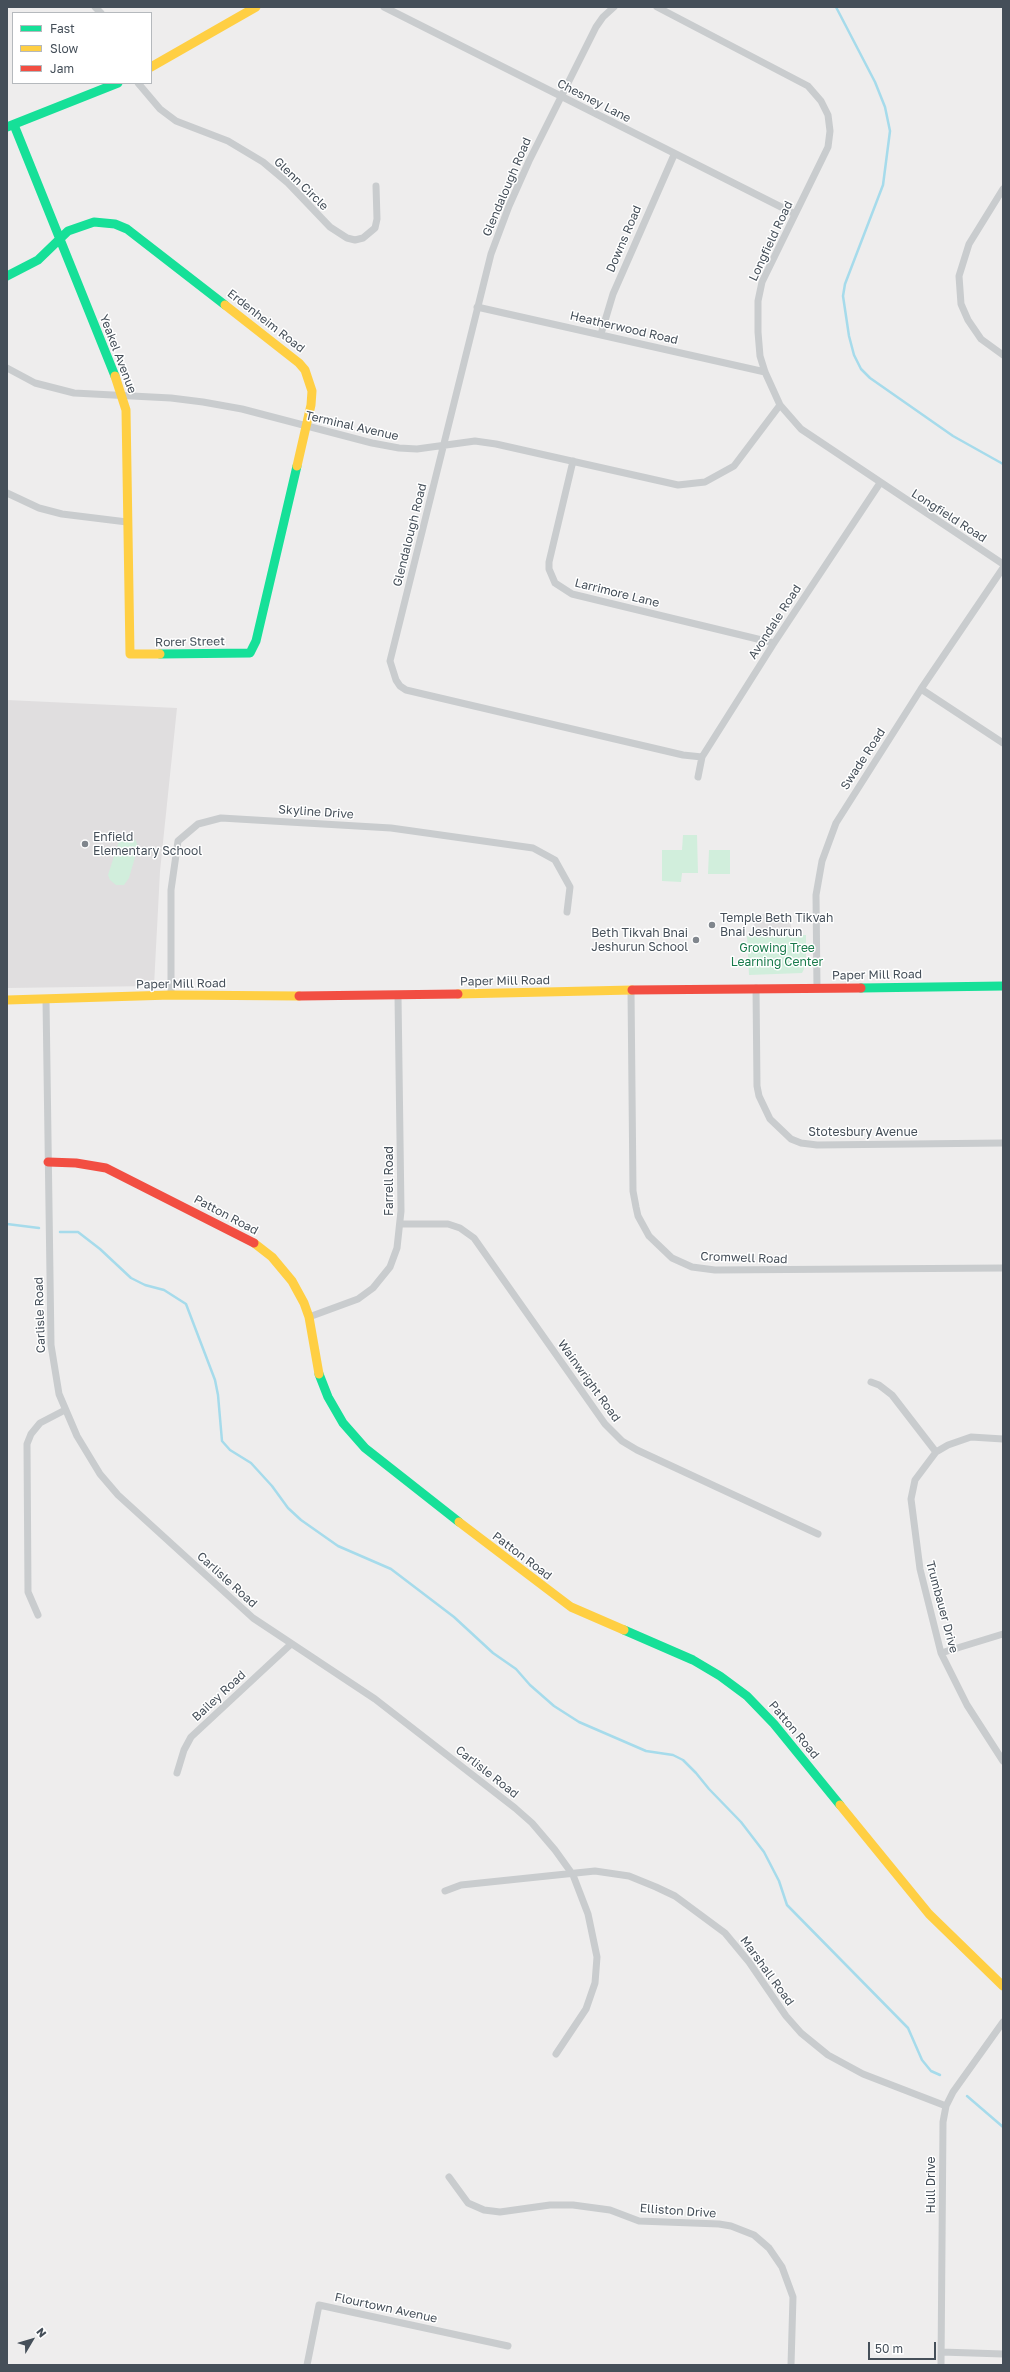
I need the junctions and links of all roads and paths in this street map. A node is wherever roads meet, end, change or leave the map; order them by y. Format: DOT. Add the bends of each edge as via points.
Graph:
graph roads {
  1 [pos="256,7"];
  2 [pos="384,7"];
  3 [pos="614,7"];
  4 [pos="657,7"];
  5 [pos="152,67"];
  6 [pos="115,84"];
  7 [pos="139,84"];
  8 [pos="562,97"];
  9 [pos="10,126"];
  10 [pos="674,154"];
  11 [pos="376,186"];
  12 [pos="1003,189"];
  13 [pos="795,214"];
  14 [pos="59,238"];
  15 [pos="7,276"];
  16 [pos="477,307"];
  17 [pos="601,334"];
  18 [pos="1003,355"];
  19 [pos="7,368"];
  20 [pos="765,372"];
  21 [pos="123,396"];
  22 [pos="780,405"];
  23 [pos="305,426"];
  24 [pos="444,445"];
  25 [pos="573,461"];
  26 [pos="880,483"];
  27 [pos="7,493"];
  28 [pos="127,522"];
  29 [pos="1003,564"];
  30 [pos="1003,568"];
  31 [pos="774,643"];
  32 [pos="250,653"];
  33 [pos="130,654"];
  34 [pos="921,689"];
  35 [pos="1003,743"];
  36 [pos="702,757"];
  37 [pos="698,777"];
  38 [pos="567,912"];
  39 [pos="1003,986"];
  40 [pos="756,988"];
  41 [pos="817,988"];
  42 [pos="631,990"];
  43 [pos="171,995"];
  44 [pos="398,996"];
  45 [pos="7,1000"];
  46 [pos="46,1000"];
  47 [pos="1003,1143"];
  48 [pos="48,1162"];
  49 [pos="400,1224"];
  50 [pos="1003,1268"];
  51 [pos="309,1317"];
  52 [pos="871,1382"];
  53 [pos="65,1410"];
  54 [pos="1003,1439"];
  55 [pos="936,1452"];
  56 [pos="818,1534"];
  57 [pos="38,1615"];
  58 [pos="1003,1634"];
  59 [pos="290,1645"];
  60 [pos="941,1653"];
  61 [pos="1003,1760"];
  62 [pos="177,1772"];
  63 [pos="573,1875"];
  64 [pos="445,1891"];
  65 [pos="1003,1986"];
  66 [pos="1003,2022"];
  67 [pos="556,2054"];
  68 [pos="946,2106"];
  69 [pos="449,2177"];
  70 [pos="508,2346"];
  71 [pos="941,2352"];
  72 [pos="1003,2354"];
  73 [pos="307,2365"];
  74 [pos="791,2365"];
  75 [pos="941,2365"];
  1 -- 5 [label="street"];
  2 -- 8 [label="street, Chesney Lane"];
  3 -- 8 [label="street" via="596,27"];
  4 -- 13 [label="street, Longfield Road" via="808,86 821,101 828,115 830,138 825,154"];
  6 -- 9 [label="street"];
  7 -- 11 [label="street, Glenn Circle" via="160,109 176,121 228,141 263,162 288,183 330,227 347,238 363,238 374,228 377,219"];
  8 -- 10 [label="street, Chesney Lane"];
  8 -- 16 [label="street, Glendalough Road" via="509,206 491,254"];
  9 -- 14 [label="street, Yeakel Avenue"];
  10 -- 13 [label="street, Chesney Lane"];
  10 -- 17 [label="street, Downs Road" via="613,294"];
  12 -- 18 [label="street" via="969,244 961,265 959,285 964,312 974,331 981,340"];
  13 -- 20 [label="street, Longfield Road" via="762,282 758,302 758,332"];
  14 -- 15 [label="street, Erdenheim Road" via="38,260"];
  14 -- 21 [label="street, Yeakel Avenue"];
  14 -- 23 [label="street, Erdenheim Road" via="68,231 94,222 104,222 127,229 300,363 312,391"];
  16 -- 17 [label="street, Heatherwood Road"];
  16 -- 24 [label="street, Glendalough Road"];
  17 -- 20 [label="street, Heatherwood Road"];
  19 -- 21 [label="street, Terminal Avenue" via="52,389"];
  20 -- 22 [label="street, Longfield Road"];
  21 -- 23 [label="street, Terminal Avenue" via="203,402 242,409"];
  21 -- 28 [label="street, Yeakel Avenue" via="126,410"];
  22 -- 25 [label="street, Terminal Avenue" via="734,466 705,482 678,485"];
  22 -- 26 [label="street, Longfield Road" via="802,429"];
  23 -- 24 [label="street, Terminal Avenue" via="399,448 417,449"];
  23 -- 32 [label="street, Erdenheim Road" via="256,641"];
  24 -- 25 [label="street, Terminal Avenue" via="475,441"];
  24 -- 36 [label="street, Glendalough Road" via="390,661 392,672 400,686 406,690 652,748"];
  25 -- 31 [label="street, Larrimore Lane" via="549,562 555,583 572,594"];
  26 -- 29 [label="street, Longfield Road"];
  26 -- 31 [label="street, Avondale Road"];
  27 -- 28 [label="street" via="34,506 62,514"];
  28 -- 33 [label="street, Yeakel Avenue"];
  30 -- 34 [label="street, Swade Road"];
  31 -- 36 [label="street, Avondale Road"];
  32 -- 33 [label="street, Rorer Street"];
  34 -- 35 [label="street"];
  34 -- 41 [label="street, Swade Road" via="836,823 830,837 822,861 816,895"];
  36 -- 37 [label="street, Avondale Road"];
  38 -- 43 [label="street, Skyline Drive" via="570,887 555,860 533,848 391,828 221,818 198,824 178,841 171,890"];
  39 -- 41 [label="street, Paper Mill Road"];
  40 -- 41 [label="street, Paper Mill Road"];
  40 -- 42 [label="street, Paper Mill Road"];
  40 -- 47 [label="street, Stotesbury Avenue" via="756,1086 770,1119 791,1139 817,1145"];
  42 -- 44 [label="street, Paper Mill Road"];
  42 -- 50 [label="street, Cromwell Road" via="633,1191 638,1216 649,1236 672,1258 692,1267 715,1270"];
  43 -- 44 [label="street, Paper Mill Road"];
  43 -- 46 [label="street, Paper Mill Road"];
  44 -- 49 [label="street, Farrell Road"];
  45 -- 46 [label="street, Paper Mill Road"];
  46 -- 48 [label="street, Carlisle Road"];
  48 -- 51 [label="street, Patton Road" via="106,1168 252,1241 272,1257 286,1273 298,1290"];
  48 -- 53 [label="street, Carlisle Road" via="51,1345 54,1371"];
  49 -- 51 [label="street, Farrell Road" via="392,1260 373,1288 352,1302"];
  49 -- 56 [label="street, Wainwright Road" via="448,1224 460,1228 474,1238 605,1424 622,1441"];
  51 -- 65 [label="street, Patton Road" via="316,1361 326,1391 343,1423 365,1448 571,1607 693,1660 747,1696 774,1724 929,1914"];
  52 -- 55 [label="street" via="892,1395"];
  53 -- 57 [label="street" via="40,1423 27,1444 28,1592"];
  53 -- 59 [label="street, Carlisle Road" via="87,1454 118,1495 253,1618"];
  54 -- 55 [label="street" via="971,1437 948,1444"];
  55 -- 60 [label="street, Trumbauer Drive" via="915,1480 910,1499 920,1570"];
  58 -- 60 [label="street"];
  59 -- 62 [label="street, Bailey Road" via="191,1737"];
  59 -- 63 [label="street, Carlisle Road" via="375,1699 515,1808 545,1838"];
  60 -- 61 [label="street, Trumbauer Drive" via="967,1705"];
  63 -- 64 [label="street, Marshall Road" via="460,1885"];
  63 -- 67 [label="street, Carlisle Road" via="594,1939 596,1974 584,2013"];
  63 -- 68 [label="street, Marshall Road" via="595,1871 629,1876 675,1896 725,1933 749,1962 786,2016 801,2033 828,2055 863,2074"];
  66 -- 68 [label="street, Hull Drive" via="953,2092"];
  68 -- 71 [label="street, Hull Drive" via="942,2141"];
  69 -- 74 [label="street, Elliston Drive" via="468,2203 491,2211 573,2205 610,2210 639,2221 719,2224 754,2235 769,2248 782,2267 793,2297"];
  70 -- 73 [label="street, Flourtown Avenue" via="319,2305"];
  71 -- 72 [label="street"];
  71 -- 75 [label="street, Hull Drive"];
}
